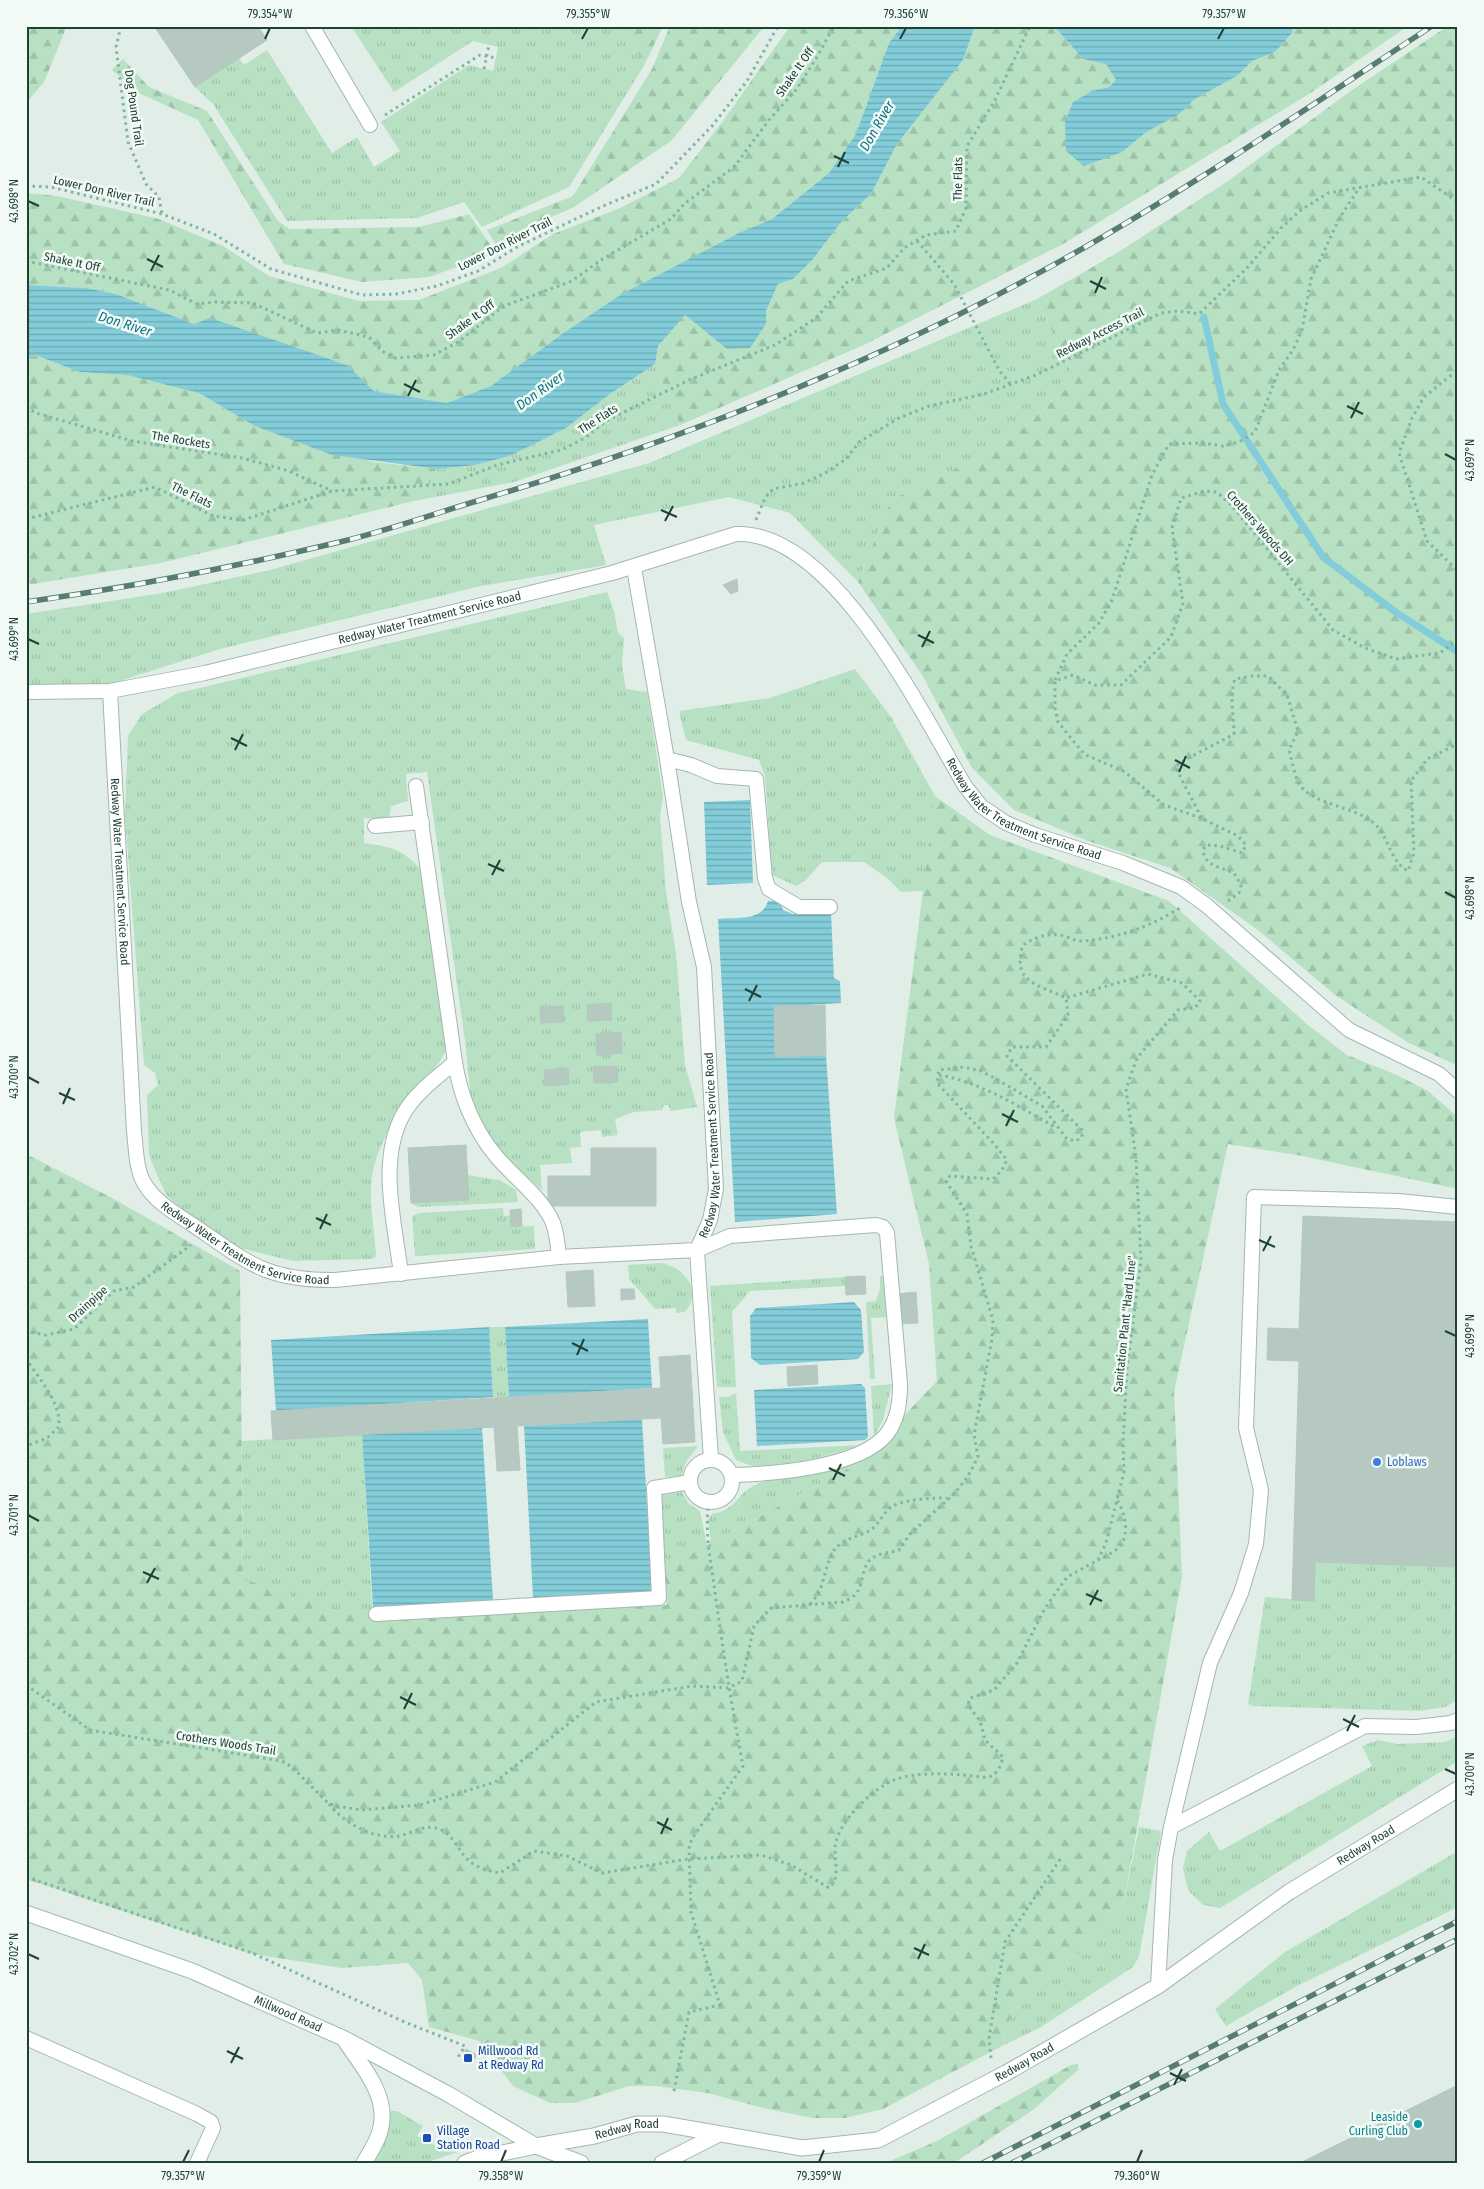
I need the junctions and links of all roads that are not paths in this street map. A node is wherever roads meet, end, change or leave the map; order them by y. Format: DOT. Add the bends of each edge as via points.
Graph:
graph roads {
  1 [pos="312,26"];
  2 [pos="370,125"];
  3 [pos="634,568"];
  4 [pos="110,691"];
  5 [pos="26,692"];
  6 [pos="667,759"];
  7 [pos="416,786"];
  8 [pos="422,822"];
  9 [pos="375,826"];
  10 [pos="830,907"];
  11 [pos="455,1062"];
  12 [pos="1458,1090"];
  13 [pos="1458,1207"];
  14 [pos="697,1250"];
  15 [pos="560,1257"];
  16 [pos="401,1274"];
  17 [pos="712,1460"];
  18 [pos="732,1475"];
  19 [pos="690,1482"];
  20 [pos="376,1614"];
  21 [pos="1458,1720"];
  22 [pos="1458,1789"];
  23 [pos="1171,1827"];
  24 [pos="26,1914"];
  25 [pos="1158,1986"];
  26 [pos="26,2038"];
  27 [pos="343,2038"];
  28 [pos="717,2135"];
  29 [pos="536,2146"];
  30 [pos="197,2163"];
  31 [pos="364,2163"];
  32 [pos="465,2163"];
  33 [pos="552,2163"];
  34 [pos="581,2163"];
  35 [pos="662,2163"];
  1 -- 2 [label="lane"];
  3 -- 4 [label="lane, Redway Water Treatment Service Road" via="204,673"];
  3 -- 6 [label="lane, Redway Water Treatment Service Road"];
  3 -- 12 [label="lane, Redway Water Treatment Service Road" via="736,534 751,534 776,542 808,562 850,603 884,649 965,786 981,806 1006,823 1035,835 1123,863 1181,887 1218,915 1349,1030 1439,1074"];
  4 -- 5 [label="lane"];
  4 -- 16 [label="lane, Redway Water Treatment Service Road" via="138,1162 142,1179 154,1196 250,1264 294,1278 335,1280"];
  6 -- 10 [label="lane" via="717,776 756,779 764,878 769,889 799,907"];
  6 -- 14 [label="lane, Redway Water Treatment Service Road" via="689,902 704,967 716,1188 710,1220"];
  7 -- 8 [label="lane"];
  8 -- 9 [label="lane"];
  8 -- 11 [label="lane"];
  11 -- 15 [label="lane" via="476,1126 495,1155 542,1204 555,1228"];
  11 -- 16 [label="lane" via="414,1100 404,1112 395,1134 391,1184"];
  13 -- 23 [label="lane" via="1398,1201 1254,1197 1246,1428 1261,1490 1256,1544 1241,1593 1210,1662"];
  14 -- 15 [label="lane, Redway Water Treatment Service Road"];
  14 -- 17 [label="lane"];
  14 -- 18 [label="lane" via="730,1236 876,1225 887,1233 900,1402 886,1435 869,1448 824,1465 756,1475"];
  15 -- 16 [label="lane, Redway Water Treatment Service Road"];
  17 -- 18 [label="lane" via="724,1464"];
  17 -- 19 [label="lane" via="705,1460 694,1469"];
  18 -- 19 [label="lane" via="728,1494 716,1501 709,1502 696,1495"];
  19 -- 20 [label="lane" via="654,1488 659,1598"];
  21 -- 23 [label="lane" via="1416,1727 1365,1726"];
  22 -- 25 [label="street, Redway Road" via="1289,1892"];
  23 -- 25 [label="lane" via="1165,1860"];
  24 -- 27 [label="street, Millwood Road" via="192,1971"];
  25 -- 28 [label="street, Redway Road" via="996,2078 878,2140 802,2148"];
  26 -- 30 [label="lane" via="211,2122 213,2128"];
  27 -- 29 [label="street, Millwood Road"];
  27 -- 31 [label="street" via="373,2083 382,2108 380,2131"];
  28 -- 29 [label="street, Redway Road" via="663,2124 637,2124 594,2136"];
  28 -- 35 [label="street"];
  29 -- 32 [label="street"];
  29 -- 33 [label="street, Millwood Road"];
  29 -- 34 [label="street, Millwood Road"];
}
